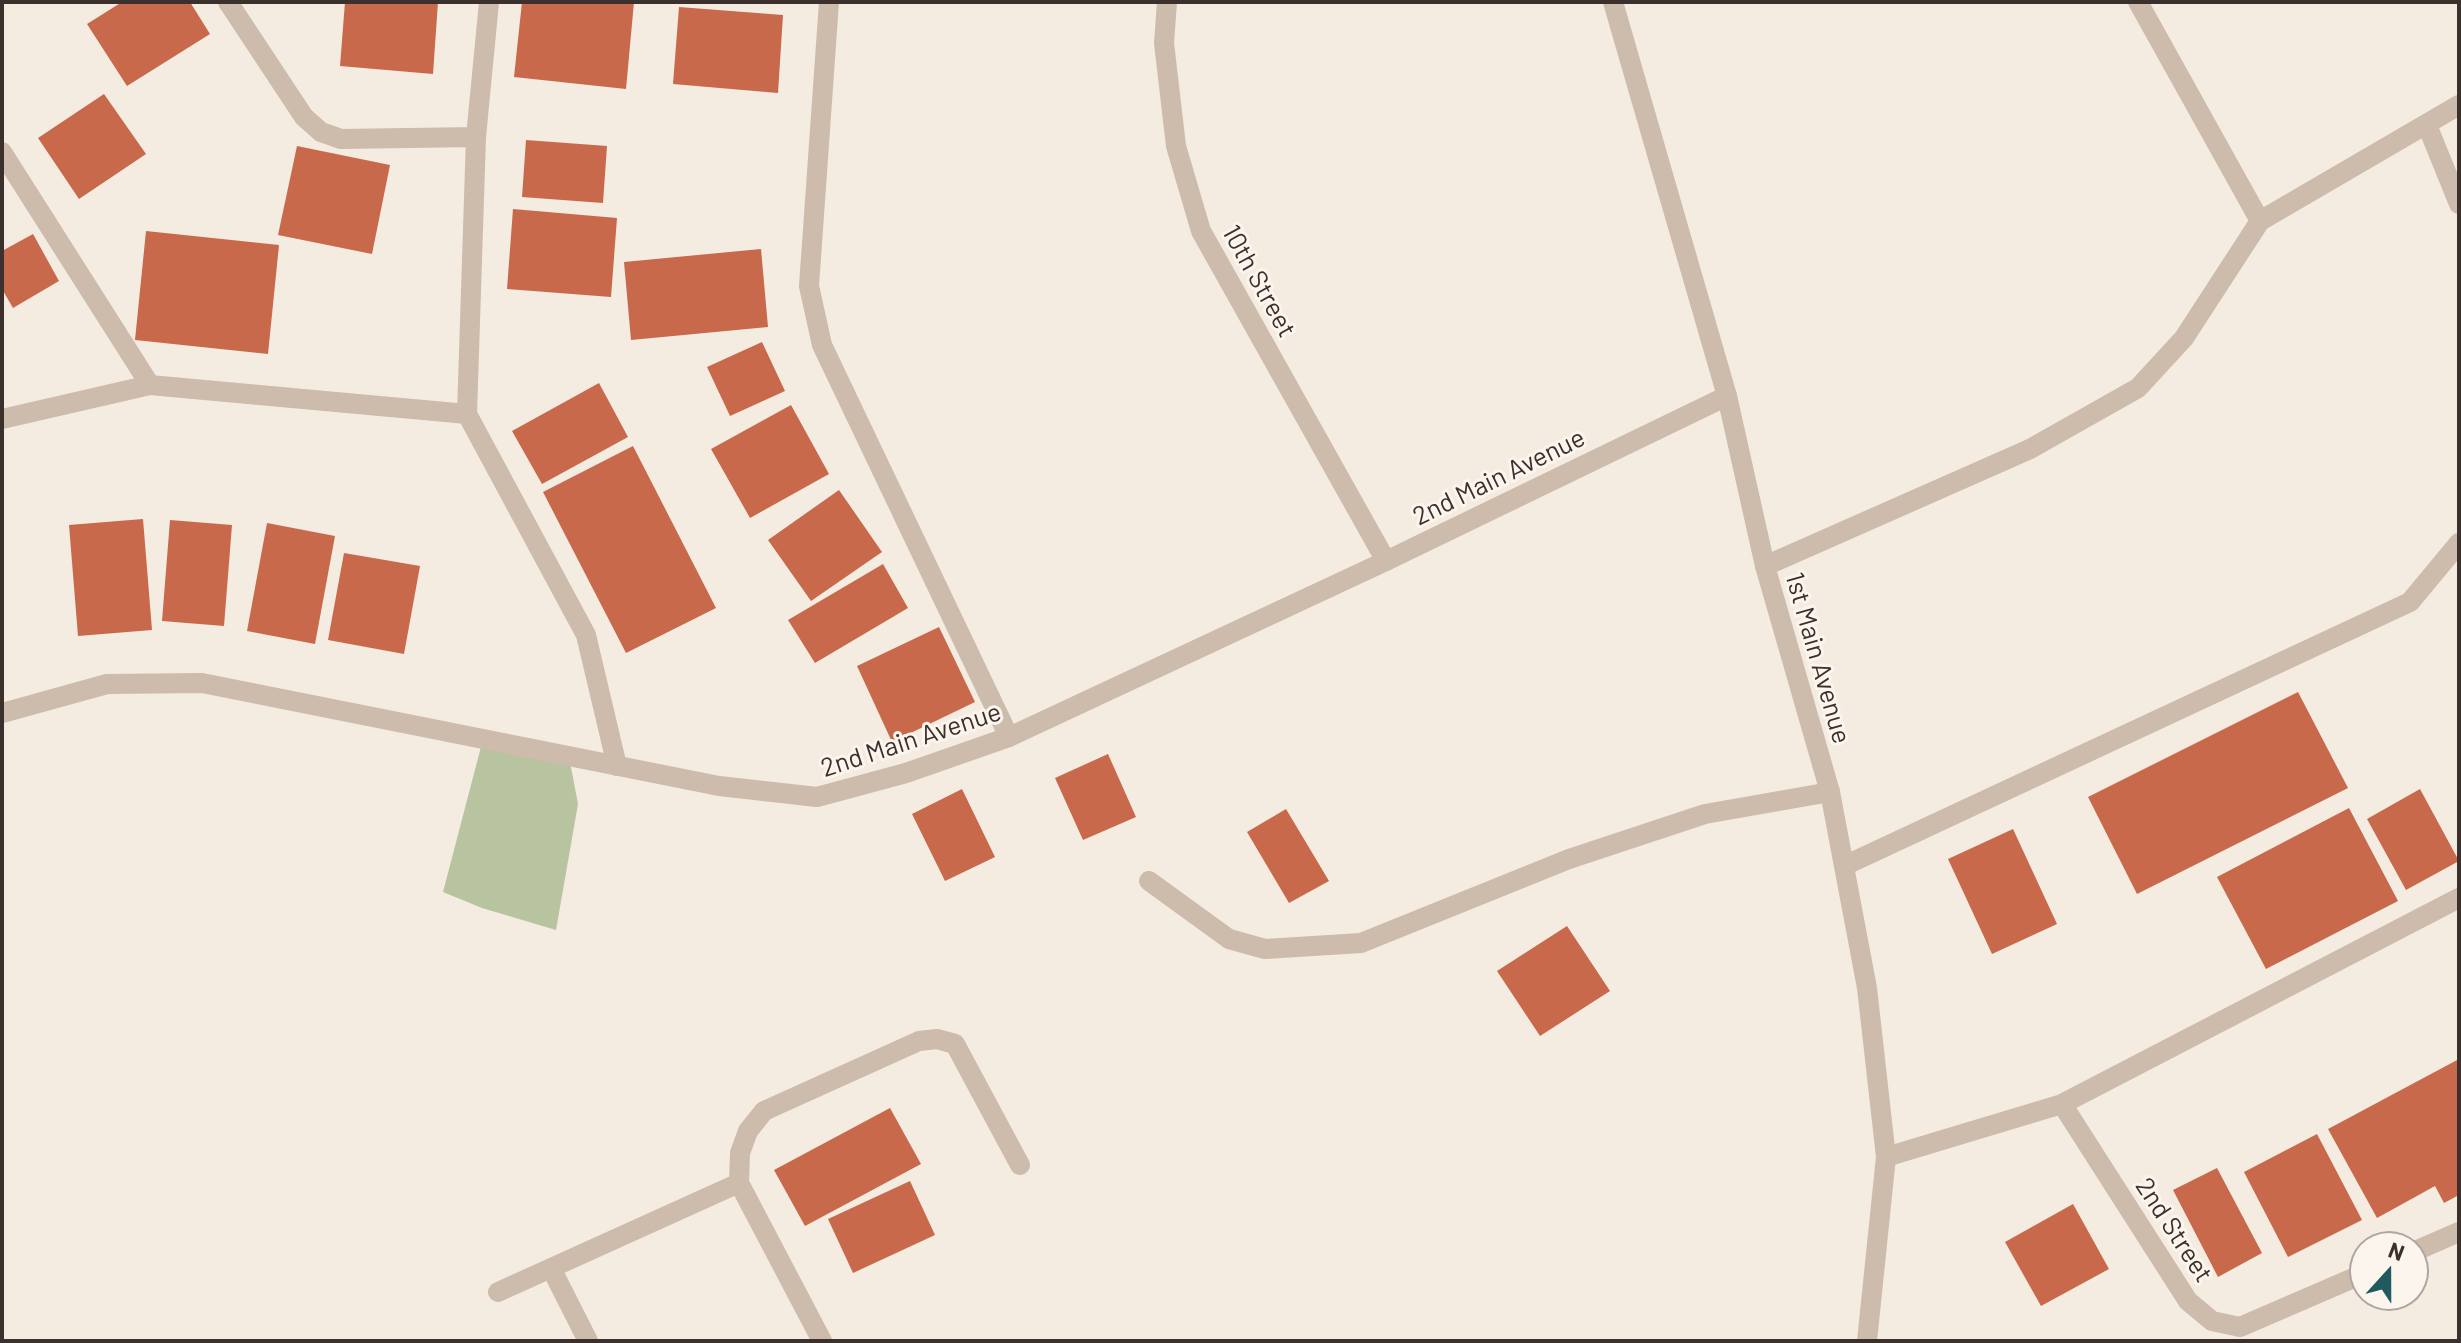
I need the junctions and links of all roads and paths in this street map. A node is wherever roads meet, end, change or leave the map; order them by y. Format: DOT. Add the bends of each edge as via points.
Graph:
graph roads {
  1 [pos="228,2"];
  2 [pos="489,2"];
  3 [pos="829,2"];
  4 [pos="1167,2"];
  5 [pos="1613,2"];
  6 [pos="2138,2"];
  7 [pos="2459,105"];
  8 [pos="2427,125"];
  9 [pos="476,137"];
  10 [pos="2,152"];
  11 [pos="2459,204"];
  12 [pos="2260,221"];
  13 [pos="150,385"];
  14 [pos="1727,396"];
  15 [pos="467,414"];
  16 [pos="2,419"];
  17 [pos="2459,543"];
  18 [pos="1386,561"];
  19 [pos="1765,566"];
  20 [pos="2,713"];
  21 [pos="1009,737"];
  22 [pos="617,766"];
  23 [pos="1830,792"];
  24 [pos="1846,865"];
  25 [pos="1149,881"];
  26 [pos="2459,898"];
  27 [pos="2062,1104"];
  28 [pos="1886,1157"];
  29 [pos="1020,1165"];
  30 [pos="739,1183"];
  31 [pos="2459,1232"];
  32 [pos="2429,1245"];
  33 [pos="551,1268"];
  34 [pos="2349,1280"];
  35 [pos="498,1292"];
  36 [pos="588,1341"];
  37 [pos="822,1341"];
  38 [pos="1867,1341"];
  1 -- 9 [label="street" via="304,117 321,132 341,139"];
  2 -- 9 [label="street"];
  3 -- 21 [label="street" via="809,286 822,345"];
  4 -- 18 [label="street, 10th Street" via="1164,43 1176,146 1201,231"];
  5 -- 14 [label="street, 1st Main Avenue"];
  6 -- 12 [label="street"];
  7 -- 8 [label="street"];
  8 -- 11 [label="street"];
  8 -- 12 [label="street"];
  9 -- 15 [label="street"];
  10 -- 13 [label="street"];
  12 -- 19 [label="street" via="2184,338 2138,388 2030,449"];
  13 -- 15 [label="street"];
  13 -- 16 [label="street"];
  14 -- 18 [label="street, 2nd Main Avenue"];
  14 -- 19 [label="street, 1st Main Avenue"];
  15 -- 22 [label="street" via="586,635"];
  17 -- 24 [label="street" via="2410,602"];
  18 -- 21 [label="street, 2nd Main Avenue"];
  19 -- 23 [label="street, 1st Main Avenue"];
  20 -- 22 [label="street, 2nd Main Avenue" via="107,684 202,683"];
  21 -- 22 [label="street, 2nd Main Avenue" via="817,797 719,786"];
  23 -- 24 [label="street, 1st Main Avenue"];
  23 -- 25 [label="street" via="1705,814 1569,859 1361,943 1265,949 1229,939"];
  24 -- 28 [label="street, 1st Main Avenue" via="1867,988"];
  26 -- 27 [label="street"];
  27 -- 28 [label="street"];
  27 -- 34 [label="street, 2nd Street" via="2188,1301 2212,1321 2240,1327"];
  28 -- 38 [label="street, 1st Main Avenue"];
  29 -- 30 [label="street" via="955,1044 937,1039 919,1041 764,1111 740,1153"];
  30 -- 33 [label="street"];
  30 -- 37 [label="street"];
  31 -- 32 [label="street"];
  33 -- 35 [label="street"];
  33 -- 36 [label="street"];
}
